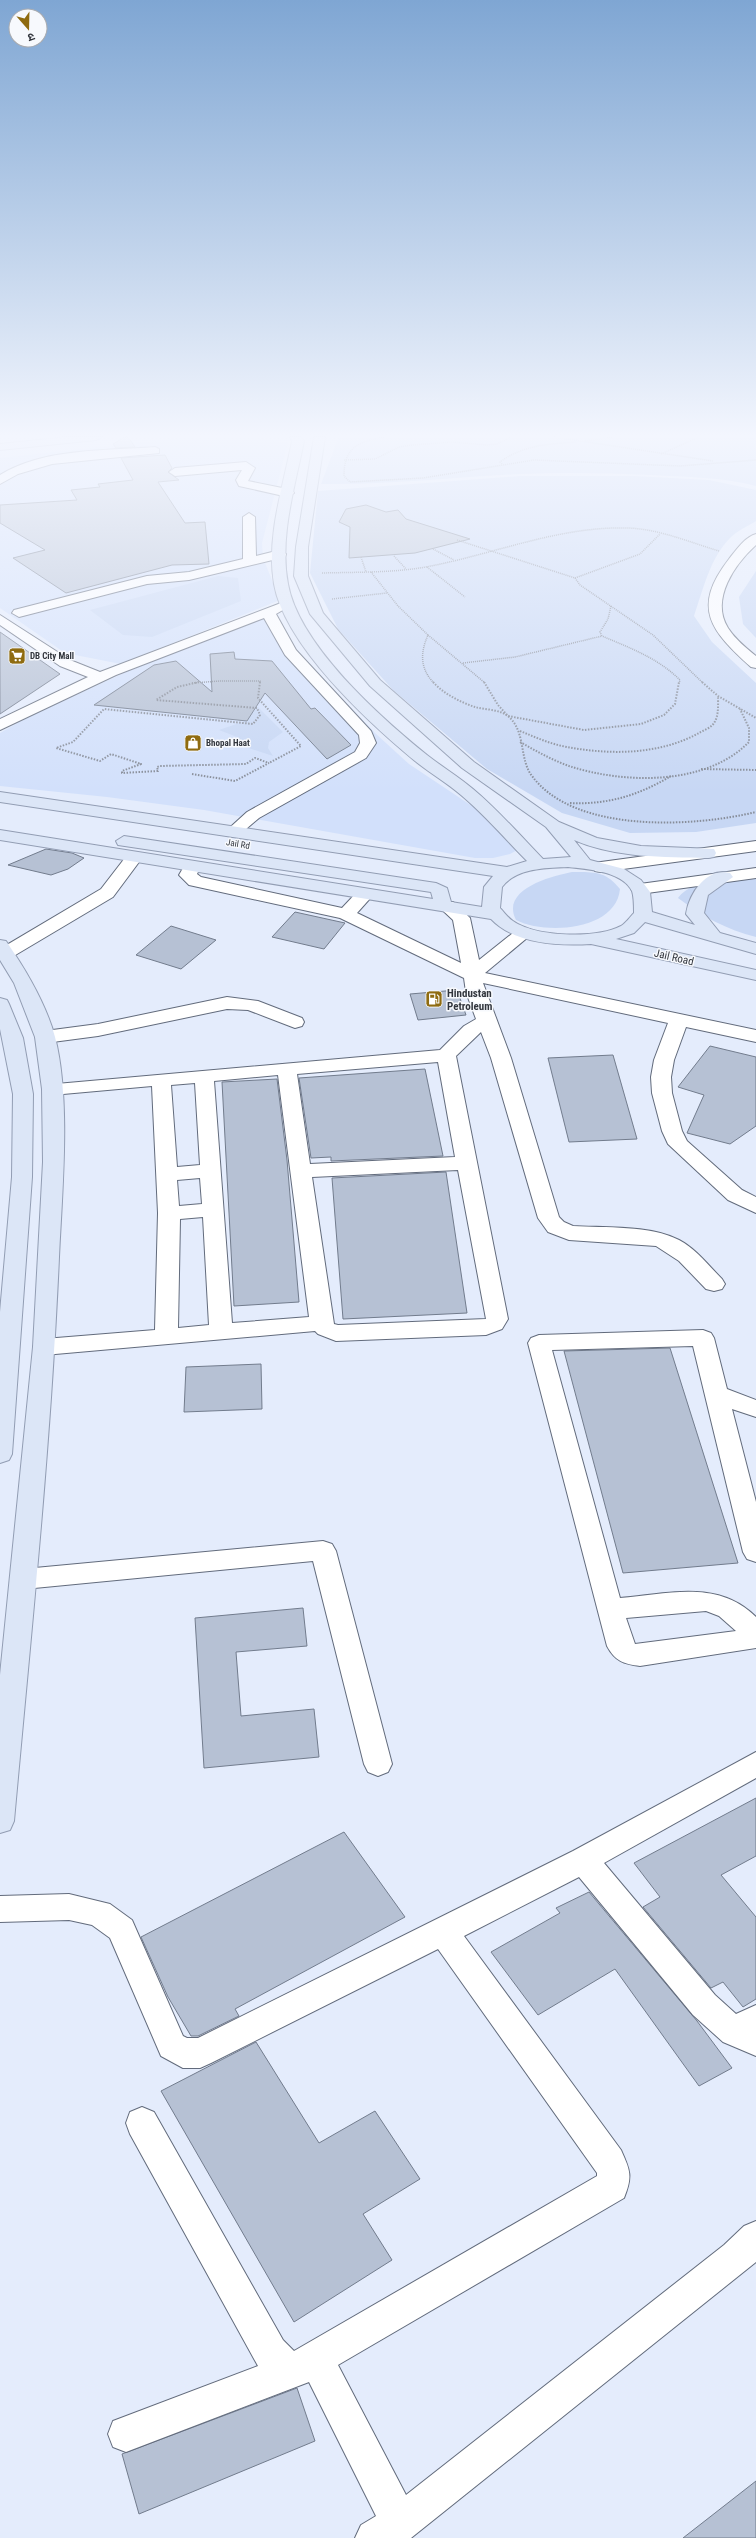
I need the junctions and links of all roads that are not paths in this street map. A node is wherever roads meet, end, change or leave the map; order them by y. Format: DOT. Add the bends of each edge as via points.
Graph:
graph roads {
  1 [pos="250,555"];
  2 [pos="275,555"];
  3 [pos="280,555"];
  4 [pos="302,555"];
  5 [pos="742,555"];
  6 [pos="250,562"];
  7 [pos="732,591"];
  8 [pos="287,604"];
  9 [pos="268,612"];
  10 [pos="19,613"];
  11 [pos="0,619"];
  12 [pos="756,648"];
  13 [pos="756,664"];
  14 [pos="100,677"];
  15 [pos="0,725"];
  16 [pos="0,797"];
  17 [pos="0,807"];
  18 [pos="0,821"];
  19 [pos="552,824"];
  20 [pos="233,832"];
  21 [pos="0,835"];
  22 [pos="756,846"];
  23 [pos="708,852"];
  24 [pos="134,858"];
  25 [pos="539,864"];
  26 [pos="593,865"];
  27 [pos="192,867"];
  28 [pos="477,868"];
  29 [pos="756,872"];
  30 [pos="510,873"];
  31 [pos="724,877"];
  32 [pos="640,889"];
  33 [pos="365,894"];
  34 [pos="445,906"];
  35 [pos="346,914"];
  36 [pos="495,914"];
  37 [pos="642,915"];
  38 [pos="524,933"];
  39 [pos="715,938"];
  40 [pos="592,939"];
  41 [pos="3,949"];
  42 [pos="756,949"];
  43 [pos="756,975"];
  44 [pos="479,1000"];
  45 [pos="0,1004"];
  46 [pos="679,1020"];
  47 [pos="295,1022"];
  48 [pos="756,1036"];
  49 [pos="45,1037"];
  50 [pos="446,1055"];
  51 [pos="287,1069"];
  52 [pos="204,1076"];
  53 [pos="161,1080"];
  54 [pos="52,1090"];
  55 [pos="467,1163"];
  56 [pos="210,1171"];
  57 [pos="301,1171"];
  58 [pos="166,1174"];
  59 [pos="756,1206"];
  60 [pos="212,1210"];
  61 [pos="169,1213"];
  62 [pos="714,1284"];
  63 [pos="321,1323"];
  64 [pos="221,1330"];
  65 [pos="166,1336"];
  66 [pos="44,1347"];
  67 [pos="717,1394"];
  68 [pos="756,1409"];
  69 [pos="0,1454"];
  70 [pos="756,1552"];
  71 [pos="24,1579"];
  72 [pos="610,1609"];
  73 [pos="756,1634"];
  74 [pos="756,1638"];
  75 [pos="378,1764"];
  76 [pos="756,1764"];
  77 [pos="0,1821"];
  78 [pos="583,1860"];
  79 [pos="0,1909"];
  80 [pos="444,1932"];
  81 [pos="749,2031"];
  82 [pos="142,2123"];
  83 [pos="756,2238"];
  84 [pos="306,2365"];
  85 [pos="126,2434"];
  86 [pos="387,2531"];
  1 -- 6 [label="street"];
  2 -- 6 [label="street"];
  3 -- 8 [label="main road" via="281,585"];
  4 -- 19 [label="main road" via="301,576 317,614 375,682 468,766"];
  5 -- 13 [label="street" via="717,590 714,614 726,636"];
  6 -- 10 [label="street" via="189,576 147,580"];
  7 -- 12 [label="street" via="728,609 731,623"];
  8 -- 9 [label="street"];
  8 -- 25 [label="main road" via="311,646 348,690 421,758 473,796"];
  9 -- 14 [label="street"];
  9 -- 20 [label="street" via="290,652 355,721 366,734 368,743 361,755 253,815"];
  11 -- 14 [label="street" via="65,663"];
  14 -- 15 [label="street"];
  16 -- 20 [label="main road"];
  17 -- 28 [label="main road, Jail Rd" via="446,874"];
  18 -- 34 [label="main road, Jail Rd" via="436,888 441,892"];
  19 -- 23 [label="main road" via="593,842 642,851"];
  19 -- 26 [label="main road"];
  20 -- 28 [label="main road"];
  21 -- 24 [label="main road"];
  22 -- 23 [label="street"];
  23 -- 26 [label="street"];
  24 -- 27 [label="main road"];
  24 -- 41 [label="street" via="107,893"];
  25 -- 26 [label="main road" via="568,862"];
  25 -- 30 [label="main road"];
  26 -- 32 [label="main road" via="628,879"];
  27 -- 33 [label="main road"];
  27 -- 35 [label="street" via="188,875 195,881"];
  28 -- 30 [label="main road"];
  29 -- 31 [label="street"];
  30 -- 36 [label="main road" via="495,883 491,891 490,903"];
  31 -- 32 [label="street"];
  31 -- 39 [label="main road" via="699,892 696,899 695,914"];
  32 -- 37 [label="main road" via="645,900"];
  33 -- 34 [label="main road"];
  33 -- 35 [label="street"];
  34 -- 36 [label="main road"];
  34 -- 44 [label="street" via="461,918"];
  35 -- 44 [label="street"];
  36 -- 38 [label="main road"];
  37 -- 39 [label="main road"];
  37 -- 40 [label="main road" via="630,928"];
  38 -- 40 [label="main road" via="538,937"];
  38 -- 44 [label="street"];
  39 -- 42 [label="main road"];
  40 -- 43 [label="main road, Jail Road"];
  41 -- 49 [label="main road" via="23,983"];
  44 -- 46 [label="street"];
  44 -- 50 [label="street" via="471,1030"];
  44 -- 62 [label="street" via="501,1058 549,1218 556,1227 569,1233 654,1238 666,1241 678,1249"];
  45 -- 69 [label="main road" via="13,1038 23,1094 22,1177"];
  46 -- 48 [label="street"];
  46 -- 59 [label="street" via="664,1060 661,1077 662,1093 672,1131 678,1144 735,1195"];
  47 -- 49 [label="street" via="251,1005 227,1003 98,1030"];
  49 -- 54 [label="main road"];
  50 -- 51 [label="street"];
  50 -- 55 [label="street"];
  51 -- 52 [label="street"];
  51 -- 57 [label="street"];
  52 -- 53 [label="street"];
  52 -- 56 [label="street"];
  53 -- 54 [label="street"];
  53 -- 58 [label="street"];
  54 -- 66 [label="main road" via="54,1162"];
  55 -- 57 [label="street"];
  55 -- 63 [label="street" via="497,1319 494,1324 486,1327 336,1333 326,1329"];
  56 -- 58 [label="street"];
  56 -- 60 [label="street"];
  57 -- 63 [label="street"];
  58 -- 61 [label="street"];
  60 -- 61 [label="street"];
  60 -- 64 [label="street"];
  61 -- 65 [label="street"];
  63 -- 64 [label="street"];
  64 -- 65 [label="street"];
  65 -- 66 [label="street"];
  66 -- 71 [label="main road"];
  67 -- 68 [label="street"];
  67 -- 70 [label="street"];
  67 -- 72 [label="street" via="703,1338 539,1343"];
  71 -- 75 [label="street" via="323,1551"];
  71 -- 77 [label="main road"];
  72 -- 73 [label="street" via="706,1601 719,1603 730,1607"];
  72 -- 74 [label="street" via="620,1646 628,1654 640,1655"];
  76 -- 78 [label="street"];
  78 -- 80 [label="street"];
  78 -- 81 [label="street" via="704,2005"];
  79 -- 80 [label="street" via="69,1907 99,1913 121,1929 172,2046 183,2053 200,2053"];
  80 -- 84 [label="street" via="609,2161 614,2172 612,2186"];
  82 -- 84 [label="street" via="270,2353 279,2362"];
  83 -- 86 [label="street"];
  84 -- 85 [label="street"];
  84 -- 86 [label="street"];
}
